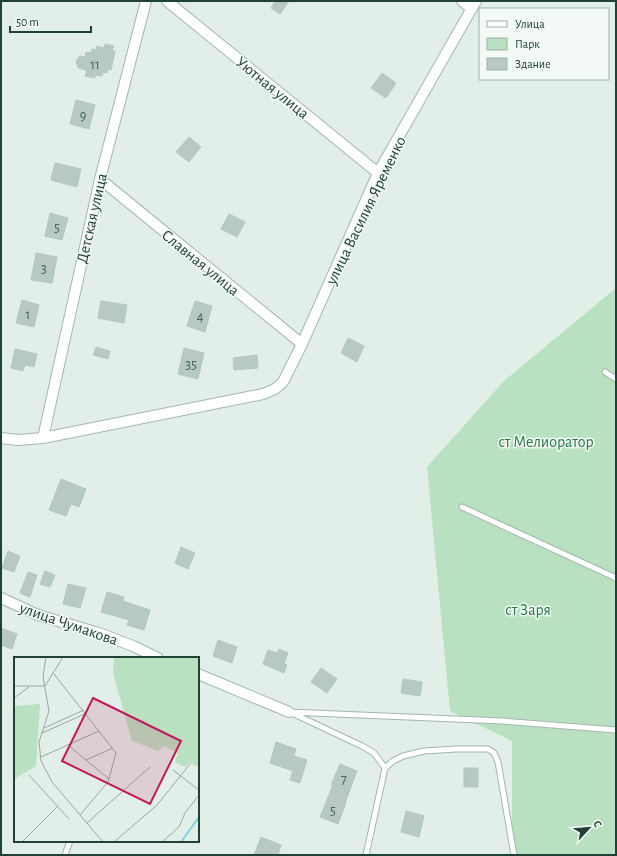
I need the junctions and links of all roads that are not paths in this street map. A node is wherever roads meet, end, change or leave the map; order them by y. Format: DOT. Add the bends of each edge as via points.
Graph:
graph roads {
  1 [pos="146,1"];
  2 [pos="167,1"];
  3 [pos="462,1"];
  4 [pos="474,5"];
  5 [pos="378,173"];
  6 [pos="100,179"];
  7 [pos="302,344"];
  8 [pos="605,372"];
  9 [pos="616,379"];
  10 [pos="1,438"];
  11 [pos="43,438"];
  12 [pos="462,507"];
  13 [pos="616,578"];
  14 [pos="1,598"];
  15 [pos="156,657"];
  16 [pos="199,674"];
  17 [pos="289,712"];
  18 [pos="616,730"];
  19 [pos="385,768"];
  20 [pos="70,842"];
  21 [pos="65,855"];
  22 [pos="366,855"];
  23 [pos="514,855"];
  1 -- 6 [label="street, Детская улица"];
  2 -- 5 [label="street, Уютная улица"];
  3 -- 4 [label="street"];
  4 -- 5 [label="street, улица Василия Яременко"];
  5 -- 7 [label="street, улица Василия Яременко"];
  6 -- 7 [label="street, Славная улица"];
  6 -- 11 [label="street, Детская улица"];
  7 -- 11 [label="street, улица Василия Яременко" via="283,382 263,394"];
  8 -- 9 [label="lane"];
  10 -- 11 [label="street, улица Василия Яременко"];
  12 -- 13 [label="lane"];
  14 -- 15 [label="street, улица Чумакова" via="38,615 99,633"];
  16 -- 17 [label="street"];
  17 -- 18 [label="lane" via="502,721"];
  17 -- 19 [label="lane" via="374,753"];
  19 -- 22 [label="lane"];
  19 -- 23 [label="lane" via="403,756 424,751 488,749 494,753 498,762"];
  20 -- 21 [label="lane"];
}
